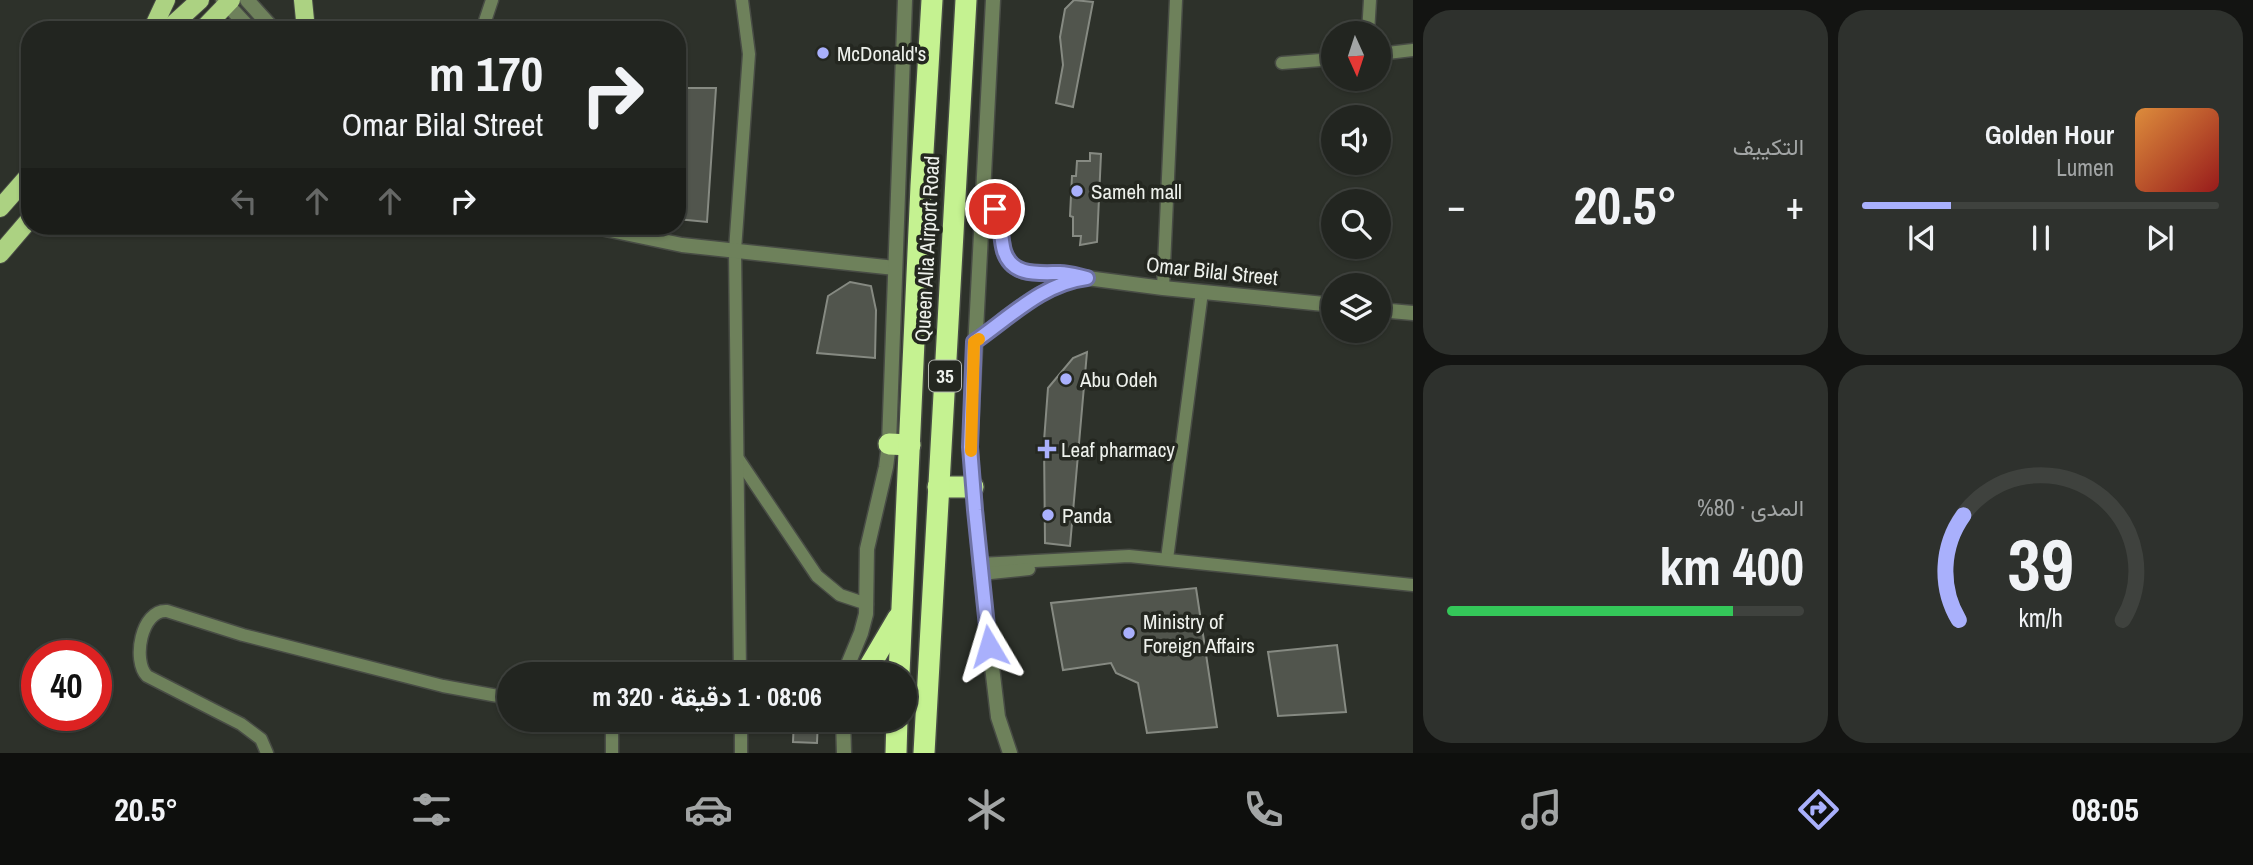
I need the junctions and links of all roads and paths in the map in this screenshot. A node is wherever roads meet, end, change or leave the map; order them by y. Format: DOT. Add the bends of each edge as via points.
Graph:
graph roads {
  1 [pos="166,0"];
  2 [pos="200,0"];
  3 [pos="247,0"];
  4 [pos="303,0"];
  5 [pos="492,0"];
  6 [pos="743,0"];
  7 [pos="905,0"];
  8 [pos="932,0"];
  9 [pos="965,0"];
  10 [pos="993,0"];
  11 [pos="1176,0"];
  12 [pos="1370,0"];
  13 [pos="227,1"];
  14 [pos="156,21"];
  15 [pos="177,21"];
  16 [pos="210,21"];
  17 [pos="244,21"];
  18 [pos="266,21"];
  19 [pos="305,21"];
  20 [pos="485,21"];
  21 [pos="1369,21"];
  22 [pos="1413,50"];
  23 [pos="1391,53"];
  24 [pos="1321,60"];
  25 [pos="1282,64"];
  26 [pos="21,184"];
  27 [pos="910,185"];
  28 [pos="983,203"];
  29 [pos="0,208"];
  30 [pos="21,230"];
  31 [pos="633,235"];
  32 [pos="735,250"];
  33 [pos="0,254"];
  34 [pos="895,268"];
  35 [pos="1087,278"];
  36 [pos="1163,288"];
  37 [pos="1202,292"];
  38 [pos="1321,304"];
  39 [pos="1391,311"];
  40 [pos="1413,313"];
  41 [pos="974,342"];
  42 [pos="900,444"];
  43 [pos="739,460"];
  44 [pos="938,487"];
  45 [pos="972,487"];
  46 [pos="1167,559"];
  47 [pos="980,569"];
  48 [pos="1413,585"];
  49 [pos="867,604"];
  50 [pos="901,614"];
  51 [pos="740,662"];
  52 [pos="849,662"];
  53 [pos="872,662"];
  54 [pos="899,662"];
  55 [pos="497,696"];
  56 [pos="612,732"];
  57 [pos="741,732"];
  58 [pos="843,732"];
  59 [pos="897,732"];
  60 [pos="267,753"];
  61 [pos="612,753"];
  62 [pos="741,753"];
  63 [pos="844,753"];
  64 [pos="896,753"];
  65 [pos="924,753"];
  66 [pos="1010,753"];
  1 -- 14 [label="main road"];
  2 -- 15 [label="main road"];
  3 -- 18 [label="street"];
  4 -- 19 [label="main road"];
  5 -- 20 [label="street"];
  6 -- 32 [label="street" via="749,66"];
  7 -- 27 [label="street"];
  8 -- 27 [label="highway, Queen Alia Airport Road / 35"];
  9 -- 44 [label="highway, Queen Alia Airport Road / 35"];
  10 -- 28 [label="street"];
  11 -- 36 [label="street"];
  12 -- 21 [label="street"];
  13 -- 16 [label="main road"];
  13 -- 17 [label="street"];
  22 -- 23 [label="street"];
  24 -- 25 [label="street"];
  26 -- 29 [label="main road"];
  27 -- 34 [label="street"];
  27 -- 42 [label="highway, Queen Alia Airport Road / 35"];
  28 -- 35 [label="street, Omar Bilal Street" via="997,211 1005,255 1016,268"];
  28 -- 41 [label="street"];
  30 -- 33 [label="main road"];
  31 -- 32 [label="street"];
  32 -- 34 [label="street"];
  32 -- 43 [label="street"];
  34 -- 42 [label="street"];
  35 -- 36 [label="street, Omar Bilal Street"];
  35 -- 41 [label="street, Omar Bilal Street" via="1048,290"];
  36 -- 37 [label="street, Omar Bilal Street"];
  37 -- 38 [label="street, Omar Bilal Street"];
  37 -- 46 [label="street"];
  39 -- 40 [label="street"];
  41 -- 45 [label="street"];
  42 -- 49 [label="street" via="886,467 867,548"];
  42 -- 50 [label="highway, Queen Alia Airport Road / 35"];
  43 -- 49 [label="street" via="817,576 840,595"];
  43 -- 51 [label="street"];
  44 -- 45 [label="highway"];
  44 -- 65 [label="highway, Queen Alia Airport Road / 35"];
  45 -- 47 [label="street"];
  46 -- 47 [label="street" via="1137,557"];
  46 -- 48 [label="street"];
  47 -- 66 [label="street" via="998,717"];
  49 -- 52 [label="street"];
  50 -- 53 [label="highway"];
  50 -- 54 [label="highway, Queen Alia Airport Road / 35"];
  55 -- 60 [label="street" via="243,635 167,611 155,613 144,632 139,655 142,671 241,724 261,739"];
  56 -- 61 [label="street"];
  57 -- 62 [label="street"];
  58 -- 63 [label="street"];
  59 -- 64 [label="highway"];
}
